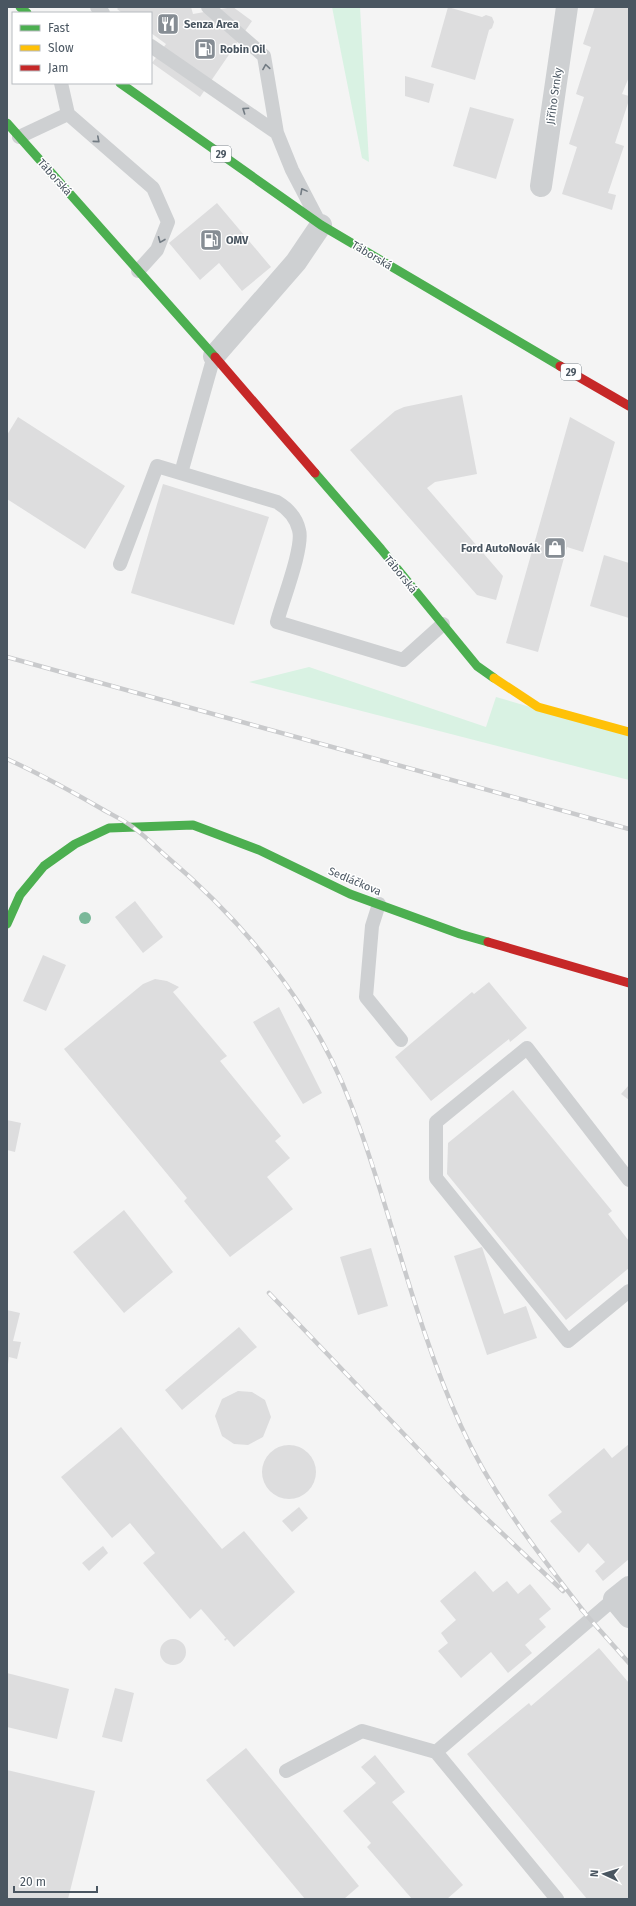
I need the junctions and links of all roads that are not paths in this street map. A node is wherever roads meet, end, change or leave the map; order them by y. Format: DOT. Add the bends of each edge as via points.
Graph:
graph roads {
  1 [pos="208,7"];
  2 [pos="567,7"];
  3 [pos="152,47"];
  4 [pos="62,84"];
  5 [pos="121,84"];
  6 [pos="68,114"];
  7 [pos="7,123"];
  8 [pos="277,132"];
  9 [pos="19,137"];
  10 [pos="541,186"];
  11 [pos="321,225"];
  12 [pos="138,271"];
  13 [pos="214,356"];
  14 [pos="629,406"];
  15 [pos="182,473"];
  16 [pos="120,564"];
  17 [pos="443,624"];
  18 [pos="629,732"];
  19 [pos="379,904"];
  20 [pos="7,924"];
  21 [pos="629,983"];
  22 [pos="401,1040"];
  23 [pos="629,1180"];
  24 [pos="629,1291"];
  25 [pos="622,1593"];
  26 [pos="629,1617"];
  27 [pos="436,1752"];
  28 [pos="286,1771"];
  29 [pos="557,1899"];
  8 -- 1 [label="lane, one-way" via="264,56"];
  2 -- 10 [label="street, Jiřího Srnky"];
  8 -- 3 [label="lane, one-way"];
  4 -- 6 [label="lane"];
  5 -- 11 [label="street, Táborská / 29"];
  6 -- 9 [label="lane"];
  6 -- 12 [label="lane, one-way" via="153,188 168,222 157,250"];
  7 -- 9 [label="street, Táborská"];
  11 -- 8 [label="lane, one-way" via="292,170"];
  9 -- 12 [label="street, Táborská"];
  11 -- 13 [label="street" via="296,262"];
  11 -- 14 [label="street, Táborská / 29"];
  12 -- 13 [label="street, Táborská"];
  13 -- 15 [label="lane"];
  13 -- 17 [label="street, Táborská"];
  15 -- 16 [label="lane" via="157,466"];
  15 -- 17 [label="lane" via="276,502 285,507 295,519 300,531 300,546 276,622 403,660"];
  17 -- 18 [label="street, Táborská" via="477,666 538,708"];
  19 -- 20 [label="street, Sedláčkova" via="350,894 259,850 193,825 109,828 75,844 44,866 20,895"];
  19 -- 21 [label="street, Sedláčkova" via="460,934"];
  19 -- 22 [label="lane" via="372,926 366,997"];
  23 -- 24 [label="lane" via="527,1048 436,1122 436,1178 568,1341"];
  25 -- 26 [label="street"];
  25 -- 27 [label="lane"];
  27 -- 28 [label="lane" via="362,1731"];
  27 -- 29 [label="lane"];
}
